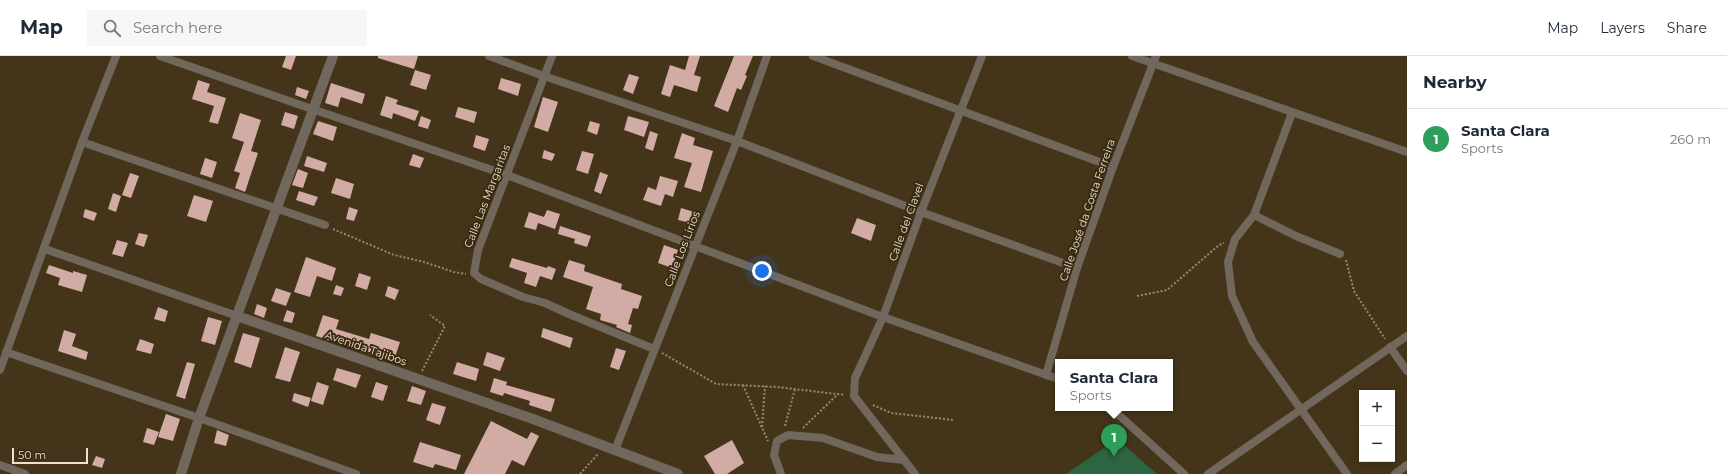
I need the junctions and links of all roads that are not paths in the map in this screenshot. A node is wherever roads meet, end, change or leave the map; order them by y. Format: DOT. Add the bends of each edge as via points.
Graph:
graph roads {
  1 [pos="116,56"];
  2 [pos="160,56"];
  3 [pos="333,56"];
  4 [pos="489,56"];
  5 [pos="552,56"];
  6 [pos="768,56"];
  7 [pos="813,56"];
  8 [pos="982,56"];
  9 [pos="1132,56"];
  10 [pos="1156,56"];
  11 [pos="1153,64"];
  12 [pos="544,76"];
  13 [pos="312,110"];
  14 [pos="961,111"];
  15 [pos="1292,113"];
  16 [pos="736,141"];
  17 [pos="82,142"];
  18 [pos="1407,152"];
  19 [pos="1113,167"];
  20 [pos="507,175"];
  21 [pos="277,208"];
  22 [pos="921,212"];
  23 [pos="1254,215"];
  24 [pos="325,225"];
  25 [pos="695,246"];
  26 [pos="44,249"];
  27 [pos="1340,254"];
  28 [pos="1078,268"];
  29 [pos="238,316"];
  30 [pos="883,317"];
  31 [pos="1407,336"];
  32 [pos="1390,347"];
  33 [pos="654,349"];
  34 [pos="6,352"];
  35 [pos="0,370"];
  36 [pos="1407,371"];
  37 [pos="1046,375"];
  38 [pos="1055,378"];
  39 [pos="1302,410"];
  40 [pos="1114,411"];
  41 [pos="199,418"];
  42 [pos="615,450"];
  43 [pos="904,460"];
  44 [pos="0,465"];
  45 [pos="1407,466"];
  46 [pos="25,474"];
  47 [pos="181,474"];
  48 [pos="356,474"];
  49 [pos="678,474"];
  50 [pos="781,474"];
  51 [pos="915,474"];
  52 [pos="1184,474"];
  53 [pos="1208,474"];
  54 [pos="1347,474"];
  55 [pos="1395,474"];
  1 -- 17 [label="street"];
  2 -- 13 [label="street"];
  3 -- 13 [label="street"];
  4 -- 12 [label="street"];
  5 -- 12 [label="street, Calle Las Margaritas"];
  6 -- 16 [label="street, Calle Los Lirios"];
  7 -- 14 [label="street"];
  8 -- 14 [label="street, Calle del Clavel"];
  9 -- 11 [label="street"];
  10 -- 11 [label="street, Calle José da Costa Ferreira"];
  11 -- 15 [label="street"];
  11 -- 19 [label="street, Calle José da Costa Ferreira"];
  12 -- 16 [label="street"];
  12 -- 20 [label="street, Calle Las Margaritas"];
  13 -- 20 [label="street"];
  13 -- 21 [label="street"];
  14 -- 19 [label="street"];
  14 -- 22 [label="street, Calle del Clavel"];
  15 -- 18 [label="street"];
  15 -- 23 [label="street"];
  16 -- 22 [label="street"];
  16 -- 25 [label="street, Calle Los Lirios"];
  17 -- 21 [label="street"];
  17 -- 26 [label="street"];
  19 -- 28 [label="street, Calle José da Costa Ferreira"];
  20 -- 25 [label="street"];
  20 -- 33 [label="street, Calle Las Margaritas" via="478,250 474,273 481,279 523,297 545,303"];
  21 -- 24 [label="street"];
  21 -- 29 [label="street"];
  22 -- 28 [label="street"];
  22 -- 30 [label="street, Calle del Clavel"];
  23 -- 27 [label="street"];
  23 -- 39 [label="street" via="1235,239 1228,262 1232,296 1253,342"];
  25 -- 30 [label="street"];
  25 -- 33 [label="street, Calle Los Lirios"];
  26 -- 29 [label="street, Avenida Tajibos"];
  26 -- 34 [label="street"];
  28 -- 37 [label="street, Calle José da Costa Ferreira"];
  29 -- 41 [label="street"];
  29 -- 42 [label="street, Avenida Tajibos"];
  30 -- 37 [label="street"];
  30 -- 43 [label="street, Calle del Clavel" via="855,378 854,396"];
  31 -- 32 [label="street"];
  32 -- 36 [label="street"];
  32 -- 39 [label="street"];
  33 -- 42 [label="street, Calle Los Lirios"];
  34 -- 35 [label="street"];
  34 -- 41 [label="street"];
  37 -- 38 [label="street"];
  39 -- 53 [label="street"];
  39 -- 54 [label="street"];
  40 -- 52 [label="street"];
  41 -- 47 [label="street"];
  41 -- 48 [label="street"];
  42 -- 49 [label="street, Avenida Tajibos"];
  43 -- 50 [label="street" via="877,457 823,438 788,436 777,441 774,455"];
  43 -- 51 [label="street"];
  44 -- 46 [label="street"];
  45 -- 55 [label="street"];
}
